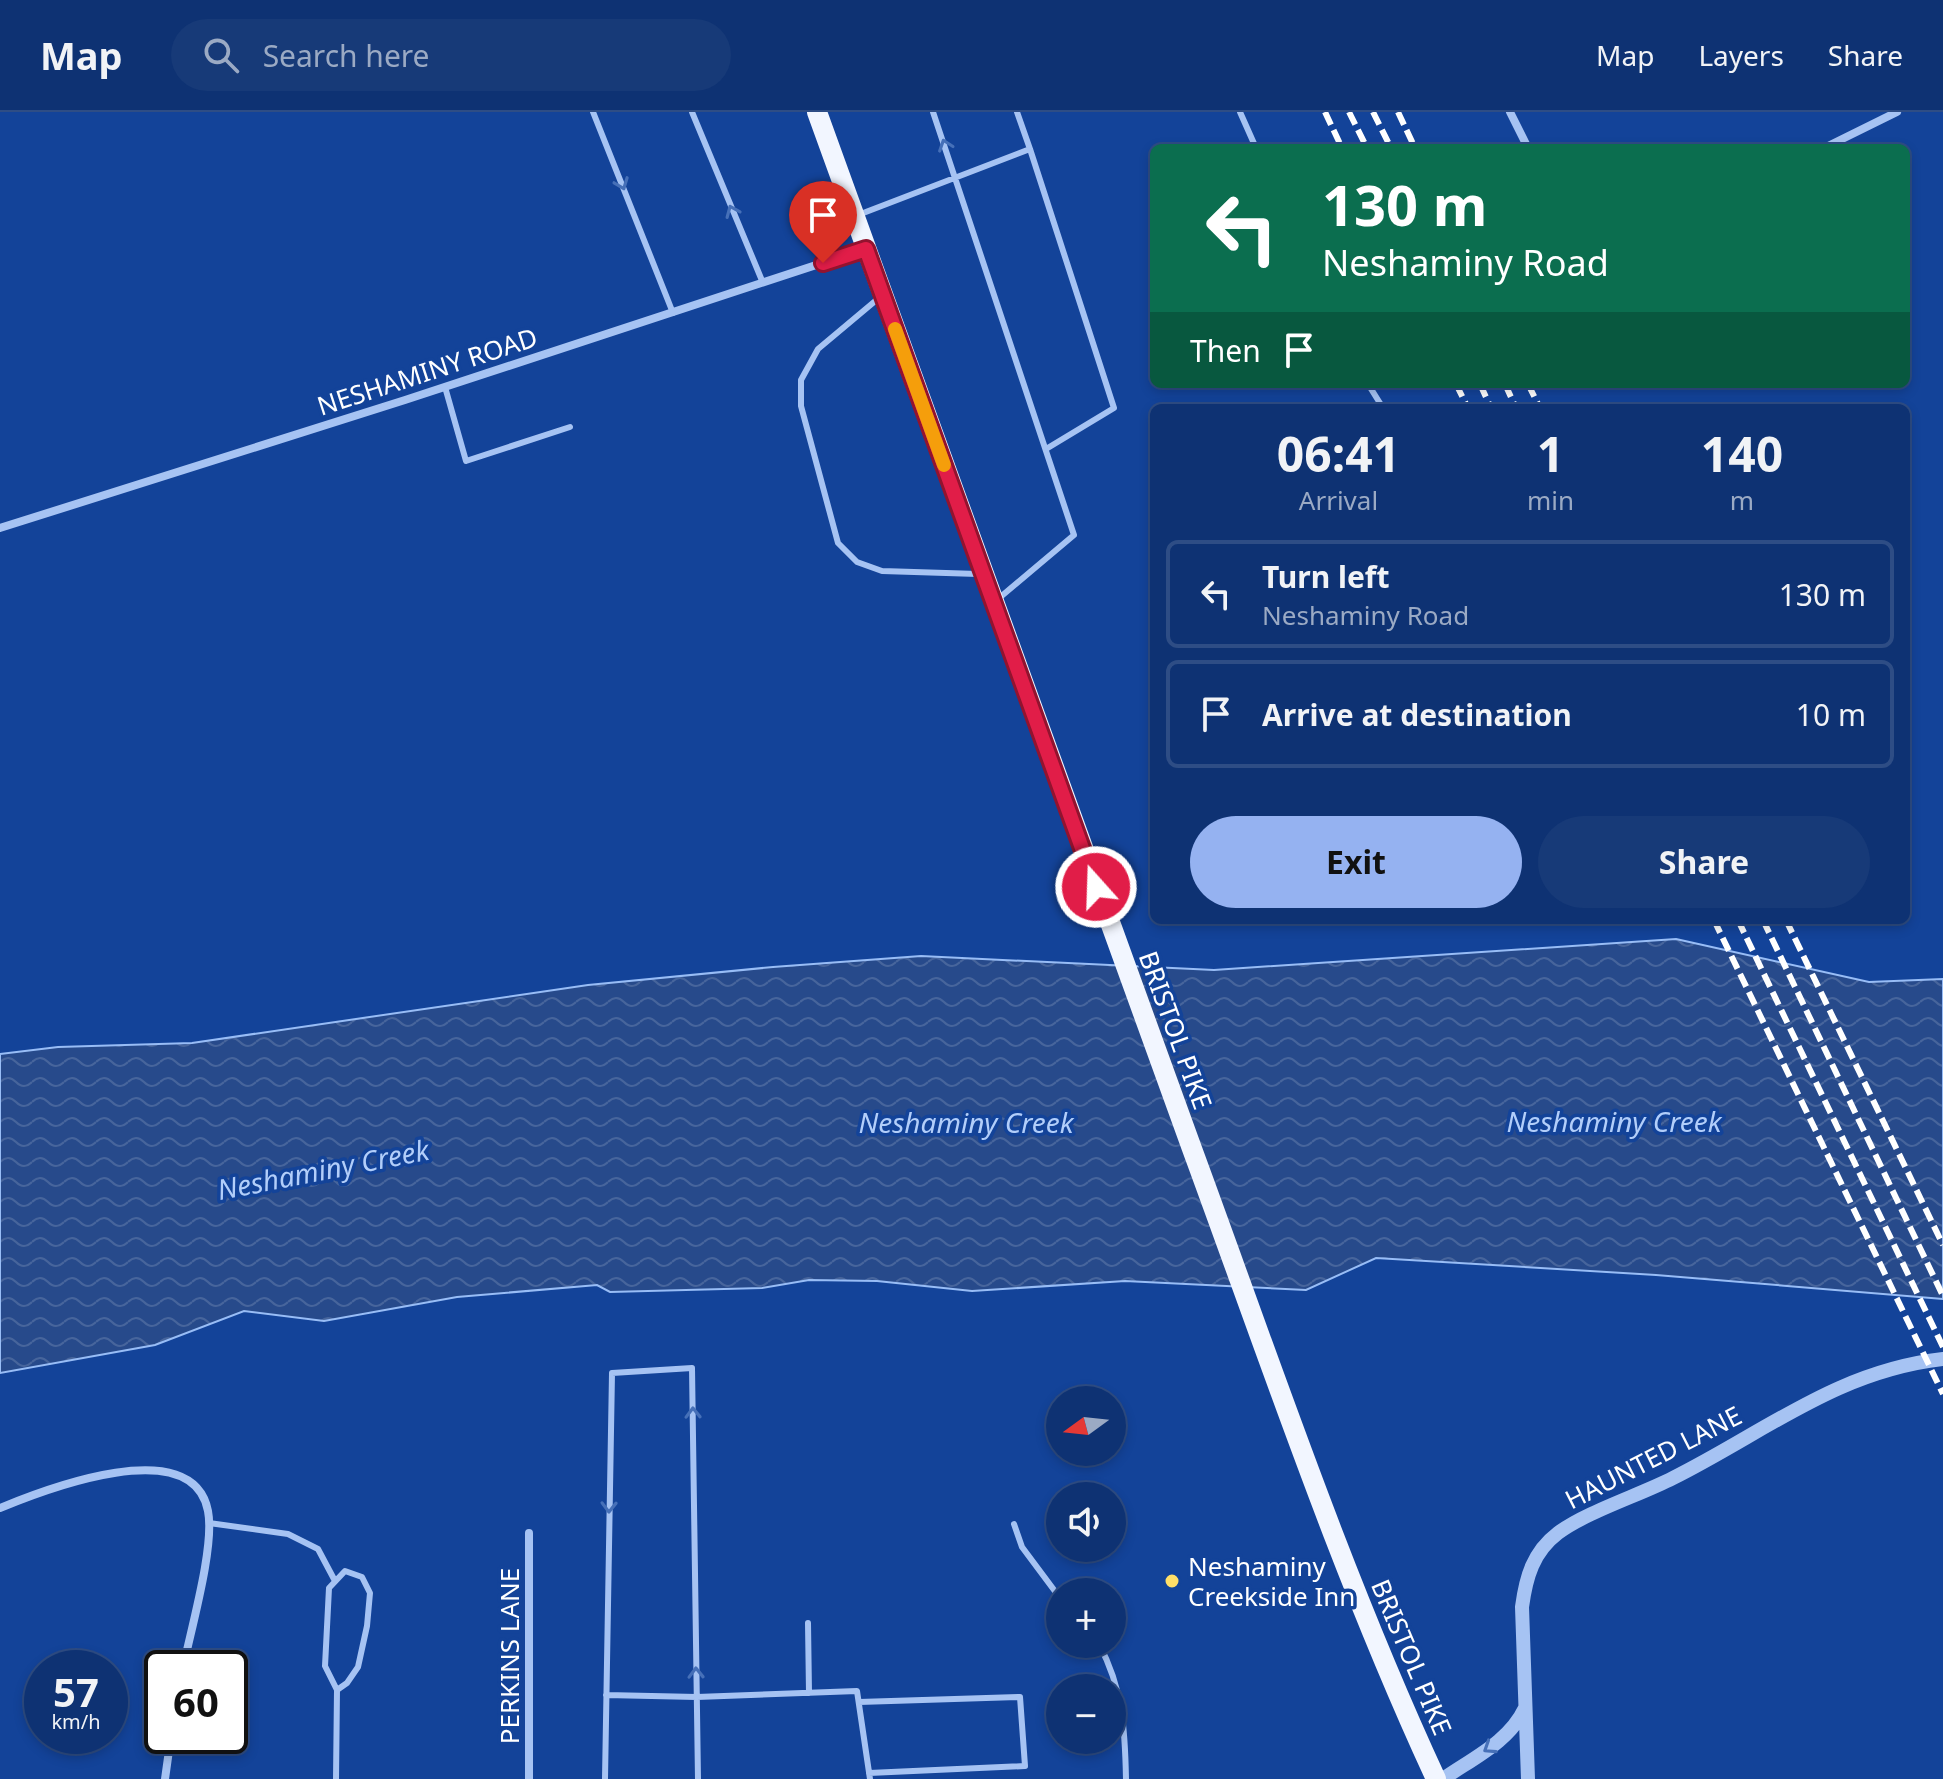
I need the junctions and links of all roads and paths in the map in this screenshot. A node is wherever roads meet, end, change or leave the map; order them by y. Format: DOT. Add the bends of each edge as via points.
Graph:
graph roads {
  1 [pos="593,112"];
  2 [pos="692,112"];
  3 [pos="817,112"];
  4 [pos="933,112"];
  5 [pos="1017,112"];
  6 [pos="1240,112"];
  7 [pos="1510,112"];
  8 [pos="1897,112"];
  9 [pos="1254,144"];
  10 [pos="1526,144"];
  11 [pos="1832,144"];
  12 [pos="1030,149"];
  13 [pos="956,178"];
  14 [pos="854,217"];
  15 [pos="866,249"];
  16 [pos="763,283"];
  17 [pos="883,295"];
  18 [pos="673,313"];
  19 [pos="445,387"];
  20 [pos="570,427"];
  21 [pos="1046,449"];
  22 [pos="0,528"];
  23 [pos="983,574"];
  24 [pos="994,603"];
  25 [pos="1943,1359"];
  26 [pos="0,1508"];
  27 [pos="209,1523"];
  28 [pos="1014,1524"];
  29 [pos="529,1533"];
  30 [pos="1046,1579"];
  31 [pos="335,1581"];
  32 [pos="808,1623"];
  33 [pos="187,1650"];
  34 [pos="1106,1658"];
  35 [pos="337,1690"];
  36 [pos="809,1693"];
  37 [pos="606,1695"];
  38 [pos="697,1697"];
  39 [pos="859,1702"];
  40 [pos="1525,1707"];
  41 [pos="168,1754"];
  42 [pos="870,1776"];
  43 [pos="165,1779"];
  44 [pos="336,1779"];
  45 [pos="529,1779"];
  46 [pos="605,1779"];
  47 [pos="698,1779"];
  48 [pos="1126,1779"];
  49 [pos="1436,1779"];
  50 [pos="1443,1779"];
  51 [pos="1528,1779"];
  1 -- 18 [label="lane, one-way"];
  16 -- 2 [label="lane, one-way"];
  3 -- 14 [label="main road, BRISTOL PIKE"];
  13 -- 4 [label="lane, one-way"];
  5 -- 12 [label="lane"];
  6 -- 9 [label="lane"];
  7 -- 10 [label="street"];
  8 -- 11 [label="street"];
  12 -- 13 [label="lane"];
  12 -- 21 [label="lane" via="1114,408"];
  13 -- 14 [label="lane"];
  13 -- 21 [label="lane"];
  14 -- 15 [label="main road, BRISTOL PIKE"];
  15 -- 16 [label="street, NESHAMINY ROAD"];
  15 -- 17 [label="main road, BRISTOL PIKE"];
  16 -- 18 [label="street, NESHAMINY ROAD"];
  17 -- 23 [label="main road, BRISTOL PIKE"];
  17 -- 23 [label="lane" via="818,349 801,380 801,406 838,543 857,562 882,571"];
  18 -- 19 [label="street, NESHAMINY ROAD"];
  19 -- 20 [label="lane" via="466,461"];
  19 -- 22 [label="street, NESHAMINY ROAD"];
  21 -- 24 [label="lane" via="1074,535"];
  23 -- 24 [label="main road, BRISTOL PIKE"];
  24 -- 49 [label="main road, BRISTOL PIKE" via="1272,1366 1376,1642"];
  25 -- 40 [label="street, HAUNTED LANE" via="1889,1368 1828,1392 1681,1474 1558,1533 1531,1564 1525,1583"];
  26 -- 27 [label="street" via="86,1479 163,1470 197,1485"];
  27 -- 31 [label="lane" via="288,1534 318,1549"];
  27 -- 33 [label="street"];
  28 -- 30 [label="lane" via="1022,1547"];
  29 -- 45 [label="street, PERKINS LANE"];
  31 -- 35 [label="lane" via="329,1588 325,1666"];
  31 -- 35 [label="lane" via="345,1571 362,1577 370,1593 358,1667"];
  32 -- 36 [label="lane"];
  34 -- 48 [label="lane" via="1123,1706"];
  35 -- 44 [label="lane"];
  36 -- 38 [label="lane"];
  36 -- 39 [label="lane" via="857,1691"];
  37 -- 38 [label="lane"];
  38 -- 37 [label="lane, one-way" via="692,1368 612,1373"];
  37 -- 46 [label="lane"];
  38 -- 47 [label="lane"];
  39 -- 42 [label="lane"];
  39 -- 42 [label="lane" via="1020,1697 1025,1766"];
  40 -- 50 [label="street, one-way" via="1503,1739"];
  40 -- 51 [label="street, HAUNTED LANE"];
  41 -- 43 [label="street"];
}
